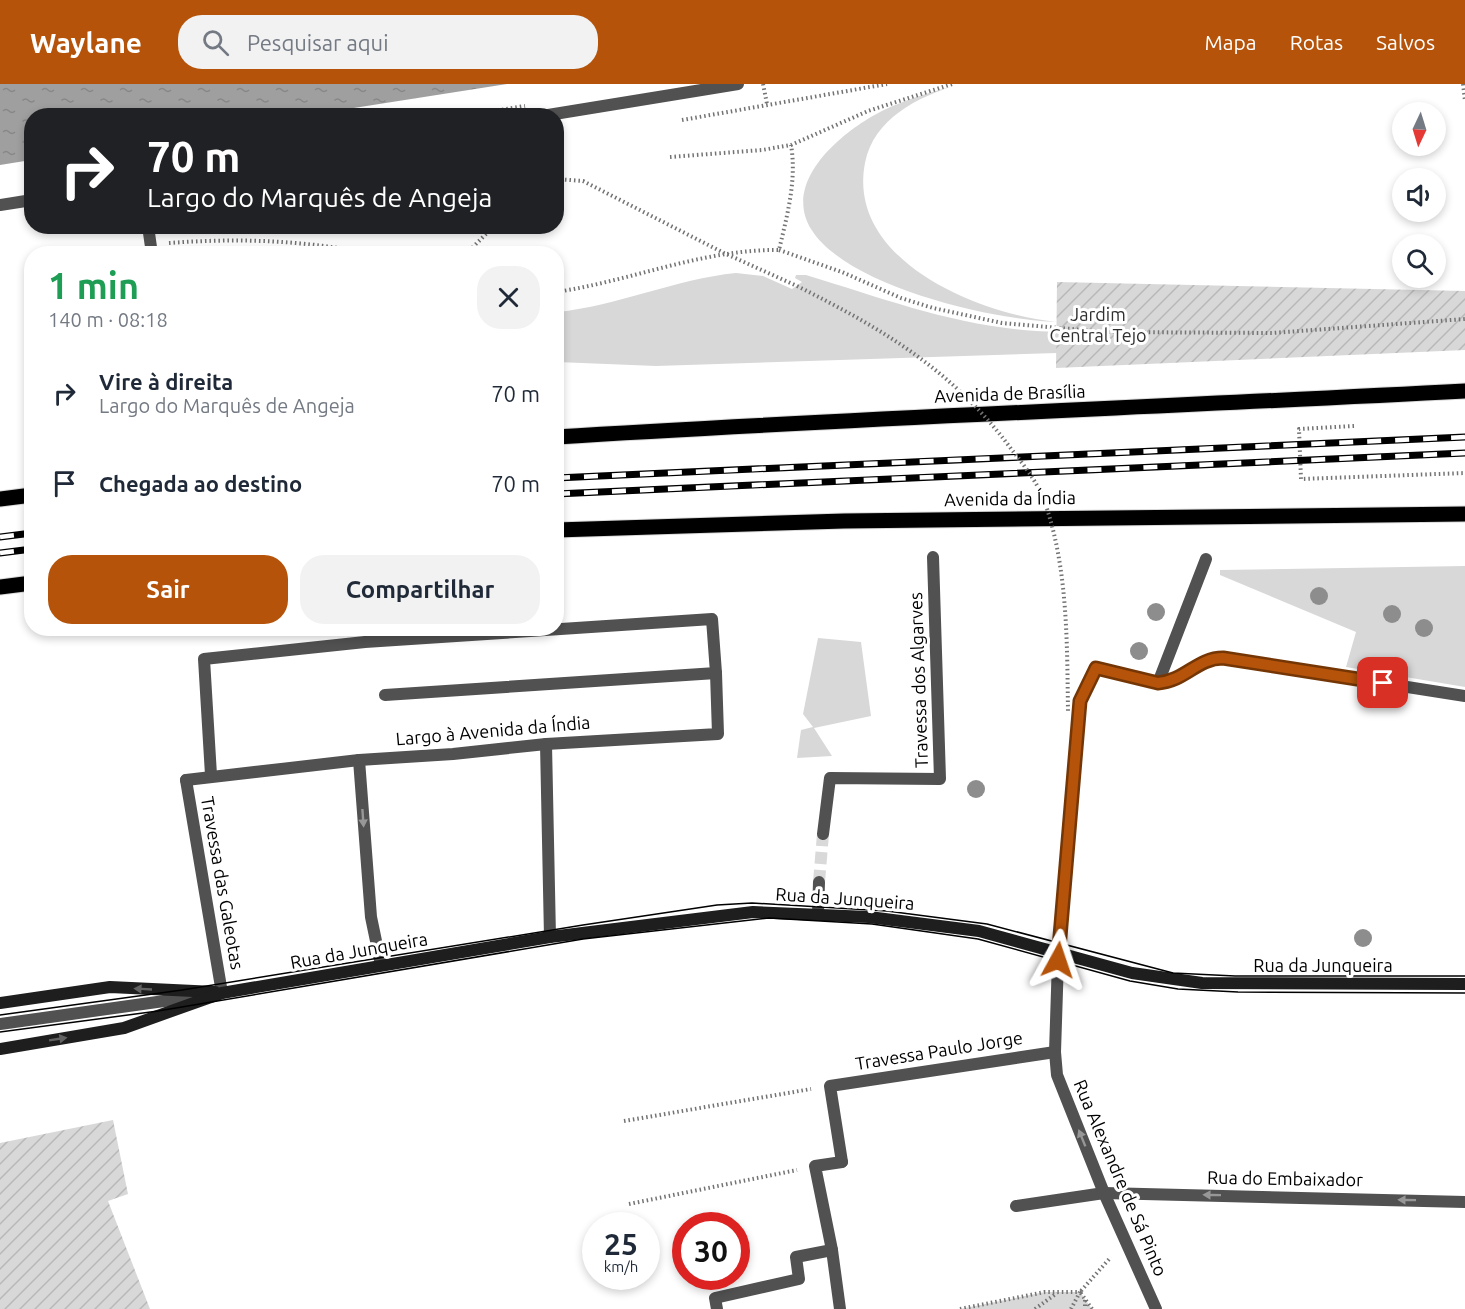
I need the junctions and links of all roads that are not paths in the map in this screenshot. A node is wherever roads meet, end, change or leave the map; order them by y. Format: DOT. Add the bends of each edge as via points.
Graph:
graph roads {
  1 [pos="738,84"];
  2 [pos="564,112"];
  3 [pos="24,201"];
  4 [pos="0,205"];
  5 [pos="1465,391"];
  6 [pos="564,437"];
  7 [pos="24,496"];
  8 [pos="0,499"];
  9 [pos="1465,514"];
  10 [pos="564,530"];
  11 [pos="933,557"];
  12 [pos="1206,559"];
  13 [pos="24,584"];
  14 [pos="0,587"];
  15 [pos="564,629"];
  16 [pos="367,636"];
  17 [pos="456,636"];
  18 [pos="365,642"];
  19 [pos="716,673"];
  20 [pos="1158,683"];
  21 [pos="385,695"];
  22 [pos="1465,696"];
  23 [pos="546,744"];
  24 [pos="359,760"];
  25 [pos="211,775"];
  26 [pos="186,780"];
  27 [pos="823,834"];
  28 [pos="819,882"];
  29 [pos="818,914"];
  30 [pos="550,937"];
  31 [pos="1058,952"];
  32 [pos="381,965"];
  33 [pos="1465,984"];
  34 [pos="222,993"];
  35 [pos="0,1003"];
  36 [pos="0,1024"];
  37 [pos="0,1048"];
  38 [pos="1054,1052"];
  39 [pos="1104,1192"];
  40 [pos="1465,1202"];
  41 [pos="1016,1206"];
  42 [pos="832,1250"];
  43 [pos="717,1309"];
  44 [pos="840,1309"];
  45 [pos="1156,1309"];
  1 -- 2 [label="street"];
  3 -- 4 [label="street"];
  5 -- 6 [label="main road, Avenida de Brasília"];
  7 -- 8 [label="main road"];
  9 -- 10 [label="main road, Avenida da Índia" via="887,520"];
  11 -- 27 [label="street, Travessa dos Algarves" via="940,779 831,778"];
  12 -- 20 [label="street"];
  13 -- 14 [label="main road"];
  15 -- 19 [label="street, Largo à Avenida da Índia" via="712,619"];
  16 -- 18 [label="street"];
  17 -- 18 [label="street, Largo à Avenida da Índia"];
  18 -- 25 [label="street, Largo à Avenida da Índia" via="204,659"];
  19 -- 21 [label="street"];
  19 -- 23 [label="street, Largo à Avenida da Índia" via="718,734"];
  20 -- 22 [label="street" via="1179,679 1203,661 1223,658"];
  20 -- 31 [label="street, Rua Alexandre de Sá Pinto" via="1096,668 1080,701"];
  23 -- 24 [label="street, Largo à Avenida da Índia"];
  23 -- 30 [label="street"];
  24 -- 25 [label="street, Largo à Avenida da Índia"];
  24 -- 32 [label="street, one-way" via="371,917"];
  25 -- 26 [label="street, Largo à Avenida da Índia"];
  26 -- 34 [label="street, Travessa das Galeotas"];
  28 -- 29 [label="street"];
  29 -- 30 [label="main road, Rua da Junqueira" via="753,912"];
  29 -- 31 [label="main road, Rua da Junqueira" via="979,931"];
  30 -- 32 [label="main road, Rua da Junqueira"];
  31 -- 33 [label="main road, Rua da Junqueira" via="1132,973 1202,983"];
  31 -- 38 [label="street, Rua Alexandre de Sá Pinto"];
  32 -- 34 [label="main road, Rua da Junqueira"];
  34 -- 35 [label="main road, Rua da Junqueira, one-way" via="110,987"];
  34 -- 36 [label="street"];
  37 -- 34 [label="main road, Rua da Junqueira, one-way" via="124,1028"];
  39 -- 38 [label="street, Rua Alexandre de Sá Pinto, one-way" via="1057,1075"];
  38 -- 42 [label="street, Travessa Paulo Jorge" via="830,1086 842,1162 815,1166"];
  40 -- 39 [label="street, Rua do Embaixador, one-way"];
  39 -- 41 [label="street, Rua do Embaixador"];
  39 -- 45 [label="street, Rua Alexandre de Sá Pinto"];
  42 -- 43 [label="street" via="796,1257 800,1279 715,1298"];
  42 -- 44 [label="street"];
}
